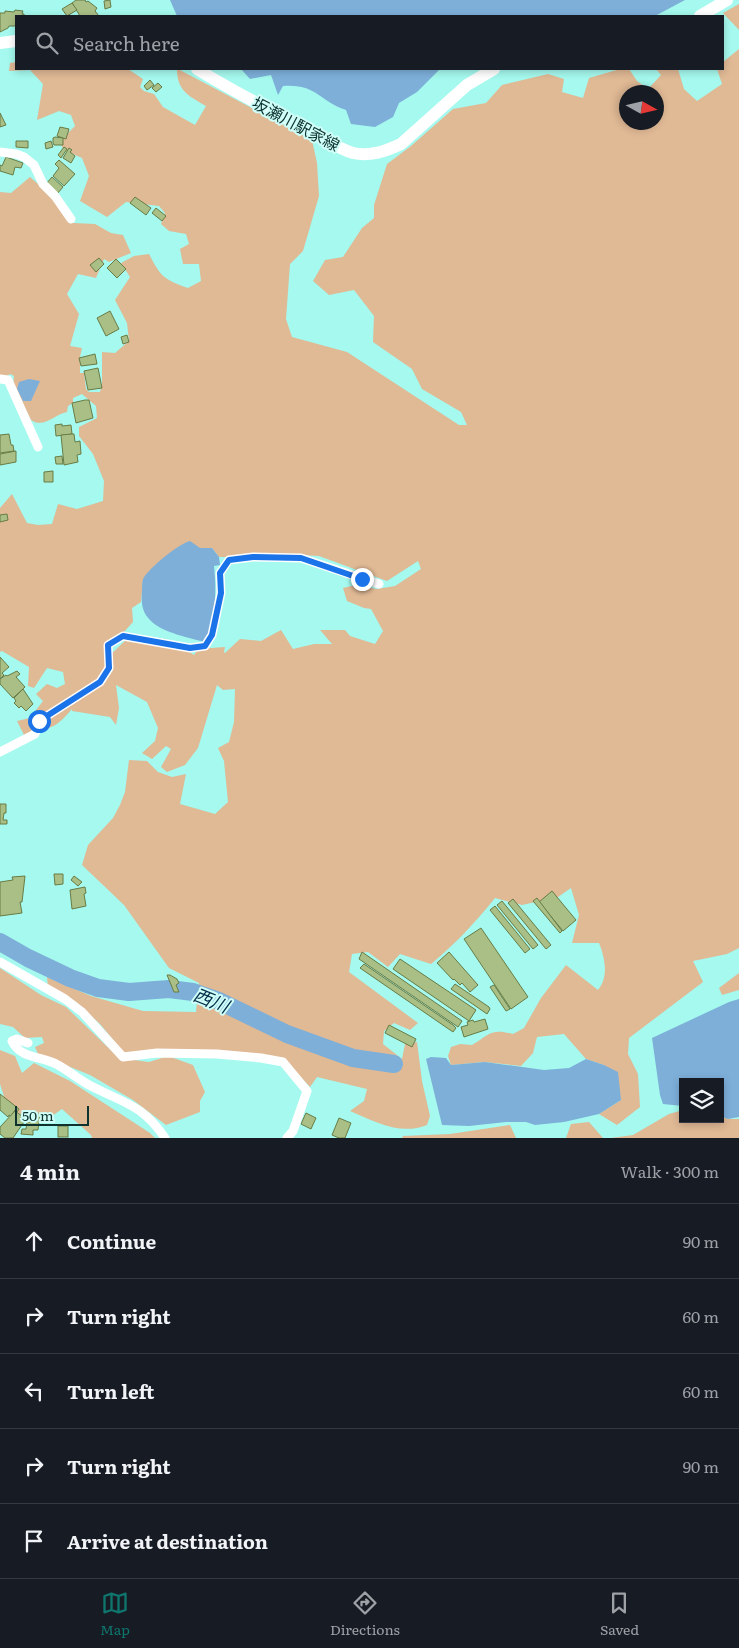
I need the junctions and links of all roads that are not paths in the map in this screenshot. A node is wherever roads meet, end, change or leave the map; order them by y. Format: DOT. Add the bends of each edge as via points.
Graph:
graph roads {
  1 [pos="727,0"];
  2 [pos="702,15"];
  3 [pos="15,41"];
  4 [pos="0,43"];
  5 [pos="199,70"];
  6 [pos="492,70"];
  7 [pos="0,152"];
  8 [pos="71,219"];
  9 [pos="0,379"];
  10 [pos="38,447"];
  11 [pos="379,584"];
  12 [pos="0,752"];
  13 [pos="0,962"];
  14 [pos="28,1043"];
  15 [pos="165,1138"];
  16 [pos="287,1138"];
  1 -- 2 [label="main road"];
  3 -- 4 [label="main road"];
  5 -- 6 [label="main road, 坂瀬川駅家線" via="340,149 365,154 401,144 466,85"];
  7 -- 8 [label="street" via="24,157 34,165 43,184"];
  9 -- 10 [label="street" via="8,380"];
  11 -- 12 [label="street" via="301,558 229,560 220,573 221,593 212,635 205,646 190,648 123,636 108,645 109,668 100,682 39,721 35,734"];
  13 -- 16 [label="street" via="82,1012 124,1057 157,1053 217,1054 283,1062 307,1091 293,1131"];
  14 -- 15 [label="street" via="17,1039 12,1041 24,1054 57,1064 146,1114"];
}
